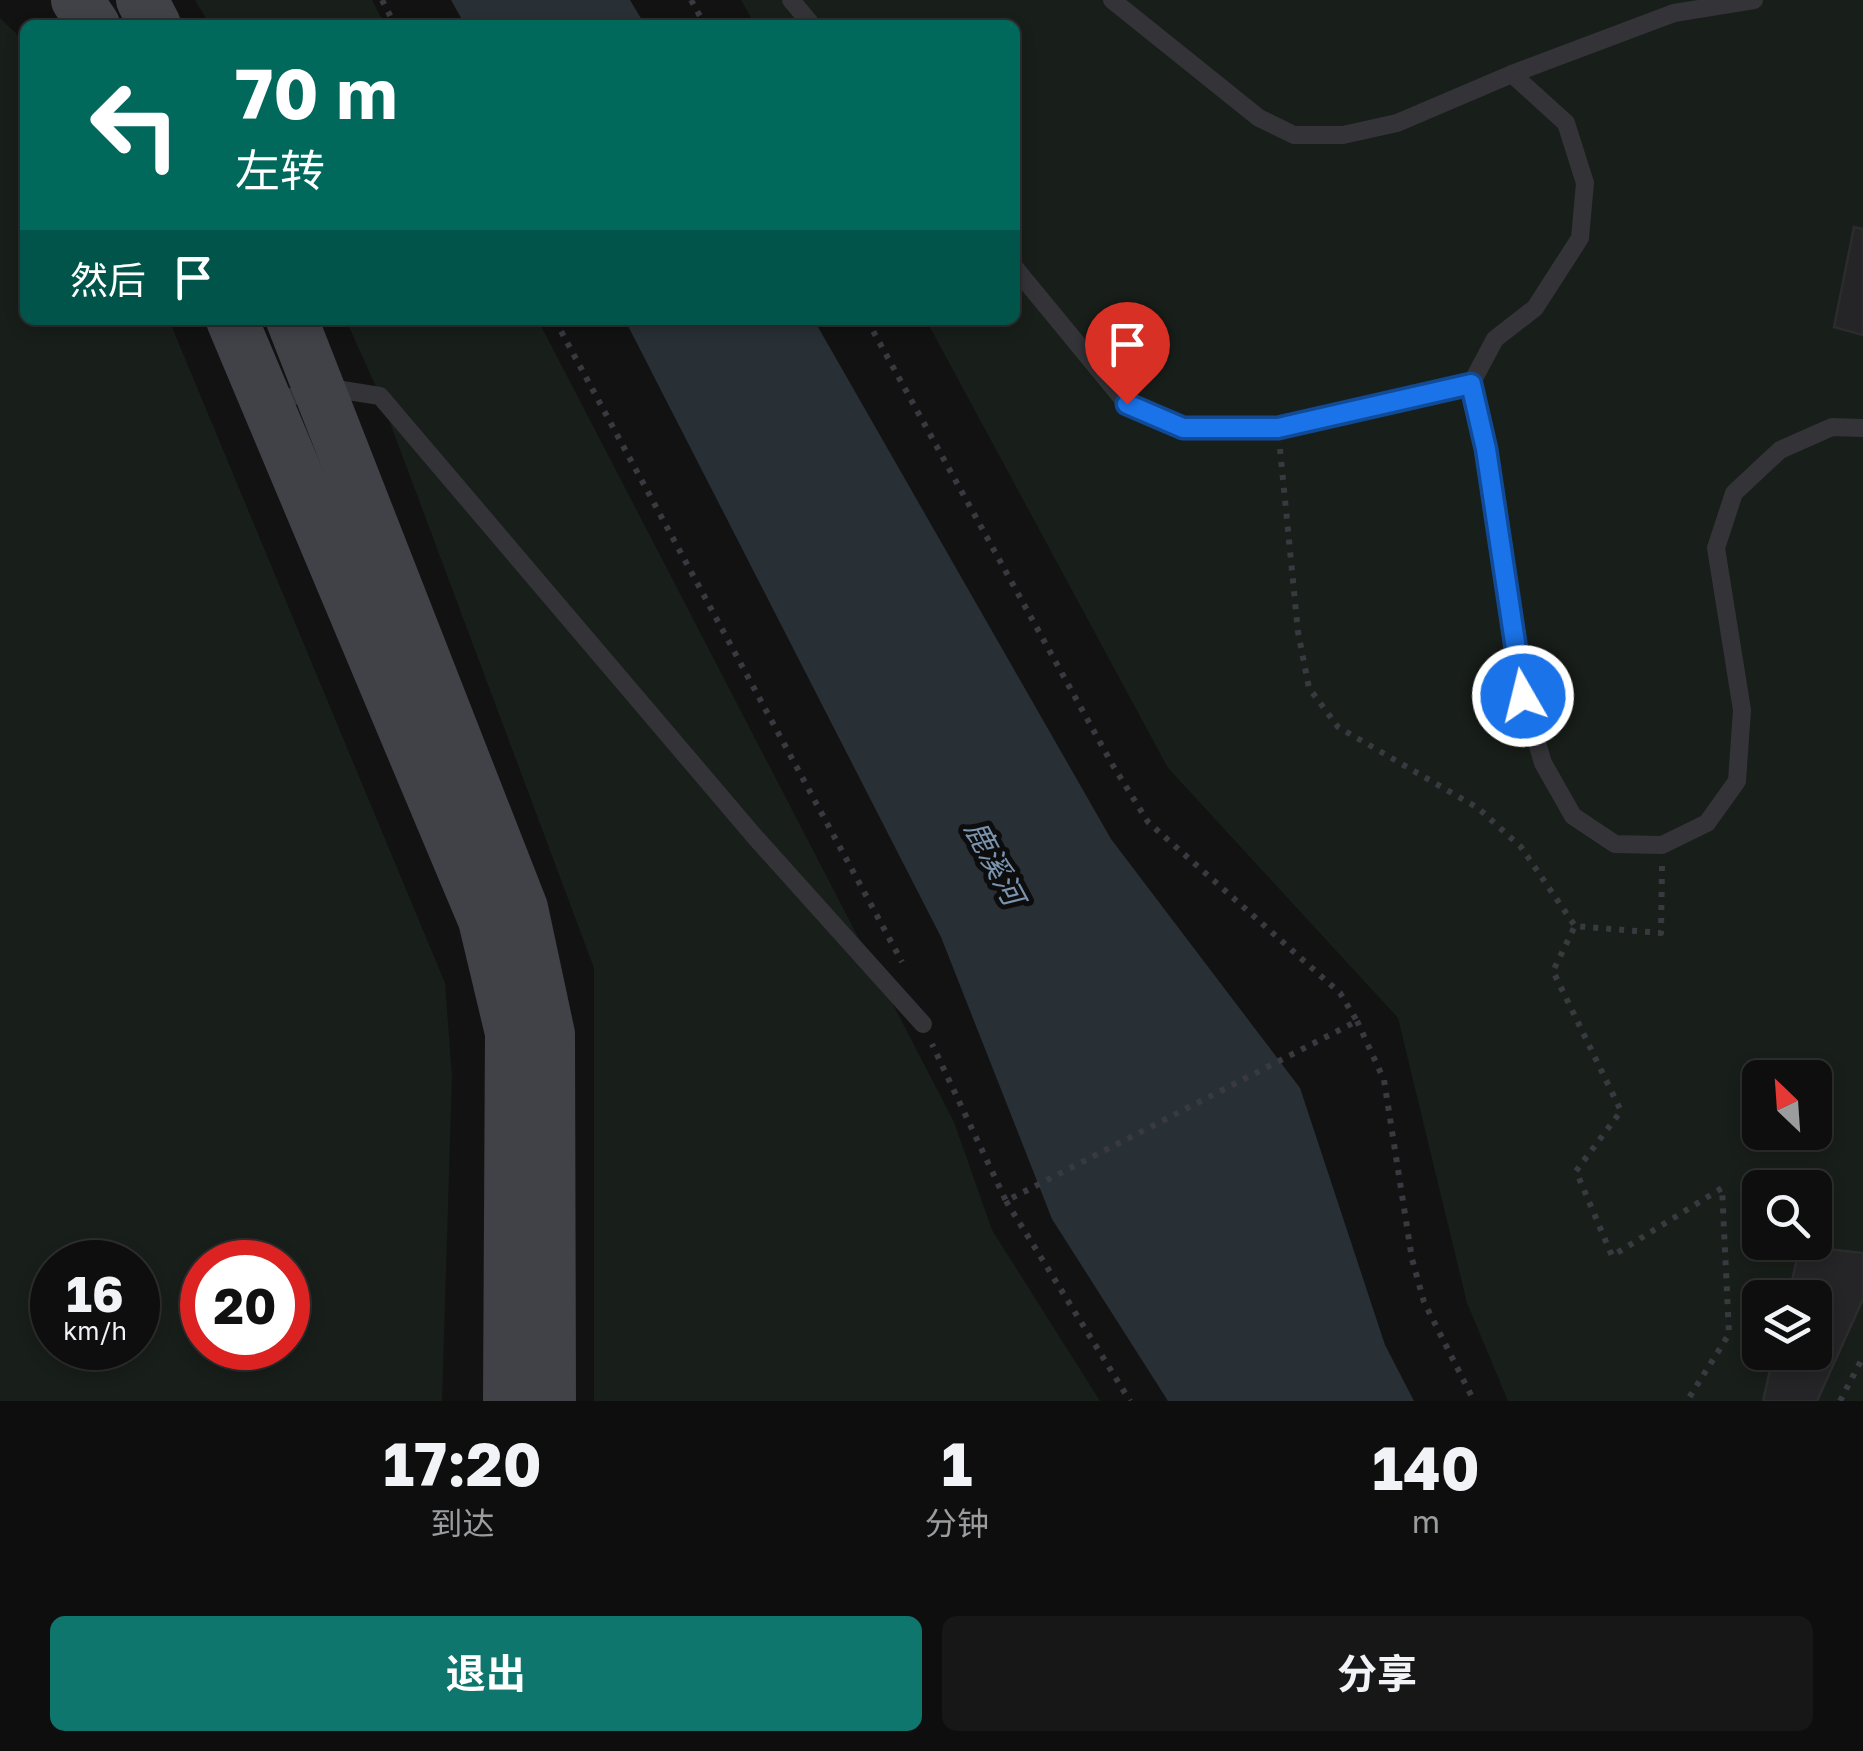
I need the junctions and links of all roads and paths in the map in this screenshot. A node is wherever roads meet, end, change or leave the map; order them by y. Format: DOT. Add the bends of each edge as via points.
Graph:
graph roads {
  1 [pos="791,0"];
  2 [pos="1112,0"];
  3 [pos="1754,0"];
  4 [pos="808,20"];
  5 [pos="1512,74"];
  6 [pos="1020,274"];
  7 [pos="234,325"];
  8 [pos="294,325"];
  9 [pos="558,325"];
  10 [pos="870,325"];
  11 [pos="1471,384"];
  12 [pos="318,386"];
  13 [pos="266,408"];
  14 [pos="1278,428"];
  15 [pos="1863,428"];
  16 [pos="1662,845"];
  17 [pos="1576,926"];
  18 [pos="1357,1021"];
  19 [pos="923,1024"];
  20 [pos="1006,1201"];
  21 [pos="1863,1358"];
  22 [pos="509,1401"];
  23 [pos="550,1401"];
  24 [pos="1130,1401"];
  25 [pos="1474,1401"];
  26 [pos="1687,1401"];
  27 [pos="1840,1401"];
  1 -- 4 [label="lane"];
  2 -- 5 [label="lane" via="1259,118 1294,136 1344,135 1397,123"];
  3 -- 5 [label="lane" via="1674,13"];
  5 -- 11 [label="lane" via="1566,123 1585,183 1580,238 1535,308 1495,339"];
  6 -- 14 [label="lane" via="1127,404 1183,428"];
  7 -- 13 [label="street"];
  8 -- 12 [label="street"];
  9 -- 19 [label="path" via="898,952"];
  10 -- 18 [label="path" via="1148,822 1340,994"];
  11 -- 14 [label="lane"];
  11 -- 16 [label="lane" via="1523,696 1543,763 1573,816 1614,844"];
  12 -- 13 [label="lane"];
  12 -- 19 [label="lane" via="380,396"];
  12 -- 23 [label="street" via="522,908 549,1034"];
  13 -- 22 [label="street" via="484,920 512,1034"];
  14 -- 17 [label="path" via="1309,688 1338,727 1478,808 1521,847"];
  15 -- 16 [label="lane" via="1832,427 1780,450 1734,493 1716,548 1742,710 1738,781 1707,822"];
  16 -- 17 [label="path" via="1661,933"];
  17 -- 26 [label="path" via="1553,972 1621,1111 1576,1171 1612,1256 1722,1188 1729,1334"];
  18 -- 20 [label="path"];
  18 -- 25 [label="path" via="1384,1080 1424,1302"];
  19 -- 20 [label="path"];
  20 -- 24 [label="path"];
  21 -- 27 [label="path"];
}
